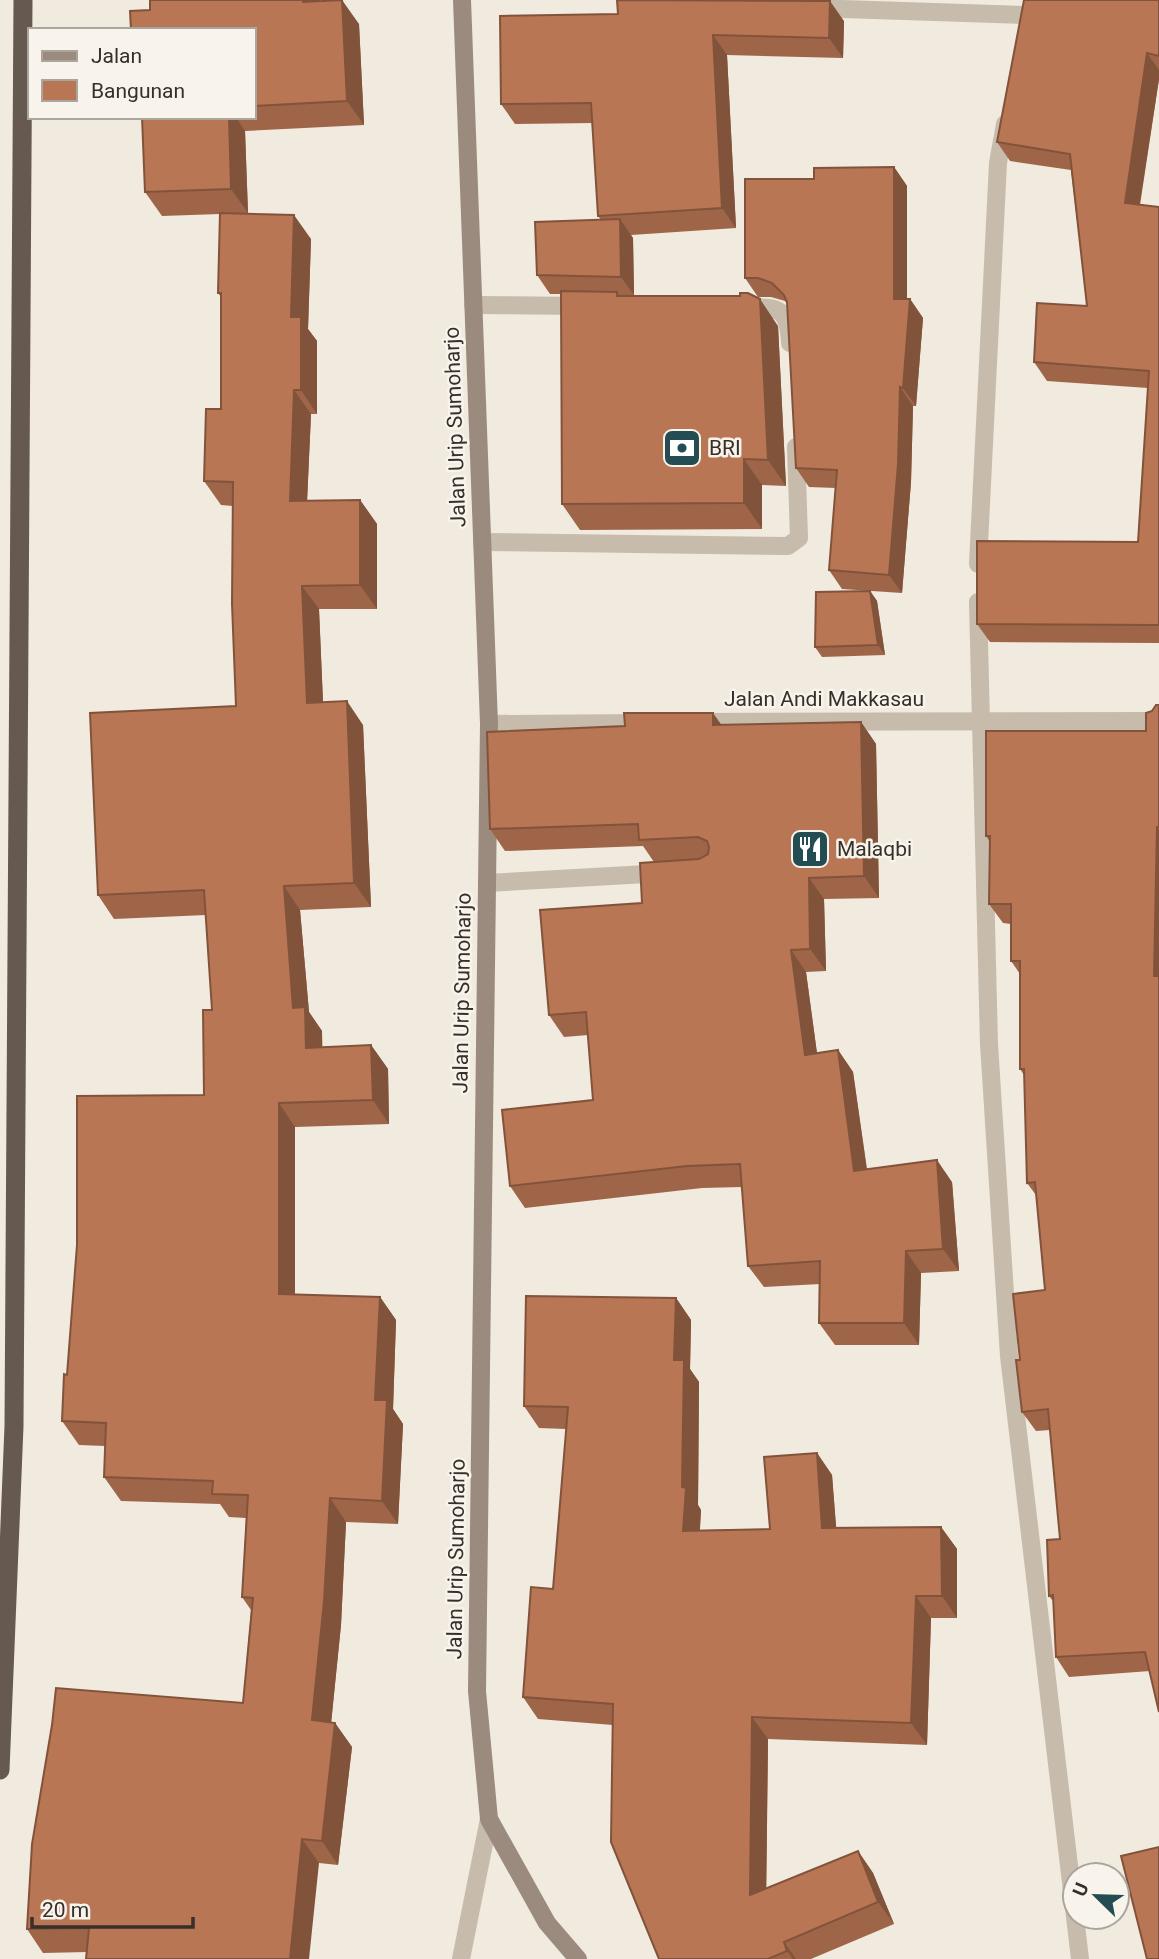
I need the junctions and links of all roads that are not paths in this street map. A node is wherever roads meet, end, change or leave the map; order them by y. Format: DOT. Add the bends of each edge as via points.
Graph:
graph roads {
  1 [pos="23,0"];
  2 [pos="462,0"];
  3 [pos="794,7"];
  4 [pos="1022,14"];
  5 [pos="1007,109"];
  6 [pos="473,305"];
  7 [pos="607,306"];
  8 [pos="727,307"];
  9 [pos="791,362"];
  10 [pos="795,431"];
  11 [pos="482,542"];
  12 [pos="981,721"];
  13 [pos="1159,721"];
  14 [pos="489,724"];
  15 [pos="686,872"];
  16 [pos="486,883"];
  17 [pos="0,1770"];
  18 [pos="489,1819"];
  19 [pos="461,1959"];
  20 [pos="578,1959"];
  21 [pos="1080,1959"];
  1 -- 17 [label="highway" via="15,1426"];
  2 -- 6 [label="main road, Jalan Urip Sumoharjo"];
  3 -- 4 [label="street"];
  5 -- 12 [label="street" via="998,177 977,586"];
  6 -- 7 [label="street"];
  6 -- 11 [label="main road, Jalan Urip Sumoharjo"];
  8 -- 9 [label="street" via="781,312 789,321"];
  10 -- 11 [label="street" via="799,538 788,546"];
  11 -- 14 [label="main road, Jalan Urip Sumoharjo"];
  12 -- 13 [label="street, Jalan Andi Makkasau"];
  12 -- 14 [label="street, Jalan Andi Makkasau"];
  12 -- 21 [label="street" via="989,1044 1009,1356"];
  14 -- 16 [label="main road, Jalan Urip Sumoharjo"];
  15 -- 16 [label="street"];
  16 -- 18 [label="main road, Jalan Urip Sumoharjo" via="477,1691"];
  18 -- 19 [label="street"];
  18 -- 20 [label="main road, Jalan Urip Sumoharjo" via="547,1923"];
}
